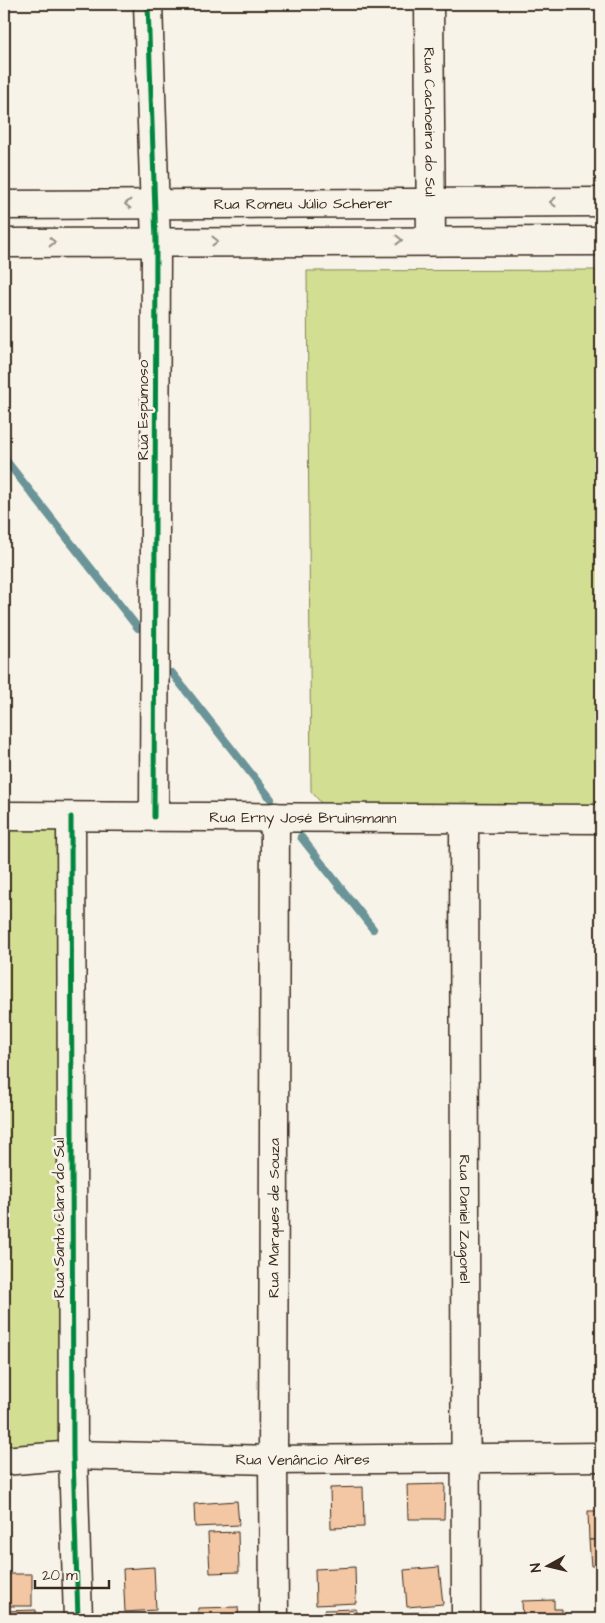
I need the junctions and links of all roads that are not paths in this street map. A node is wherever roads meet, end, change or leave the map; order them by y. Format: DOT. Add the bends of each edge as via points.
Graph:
graph roads {
  1 [pos="148,4"];
  2 [pos="429,4"];
  3 [pos="601,202"];
  4 [pos="431,203"];
  5 [pos="155,204"];
  6 [pos="4,205"];
  7 [pos="431,240"];
  8 [pos="601,241"];
  9 [pos="4,242"];
  10 [pos="156,242"];
  11 [pos="4,816"];
  12 [pos="71,816"];
  13 [pos="154,817"];
  14 [pos="275,817"];
  15 [pos="464,819"];
  16 [pos="601,819"];
  17 [pos="72,1455"];
  18 [pos="601,1457"];
  19 [pos="466,1458"];
  20 [pos="273,1460"];
  21 [pos="4,1461"];
  22 [pos="78,1619"];
  23 [pos="274,1619"];
  24 [pos="466,1619"];
  1 -- 5 [label="street, Rua Espumoso"];
  2 -- 4 [label="street, Rua Cachoeira do Sul"];
  3 -- 4 [label="street, Rua Romeu Júlio Scherer, one-way"];
  4 -- 5 [label="street, Rua Romeu Júlio Scherer"];
  4 -- 7 [label="street, Rua Cachoeira do Sul"];
  5 -- 6 [label="street, Rua Romeu Júlio Scherer, one-way"];
  5 -- 10 [label="street, Rua Espumoso"];
  7 -- 8 [label="street"];
  10 -- 7 [label="street, one-way"];
  9 -- 10 [label="street, one-way"];
  10 -- 13 [label="street, Rua Espumoso"];
  11 -- 12 [label="street, Rua Erny José Bruinsmann"];
  12 -- 13 [label="street, Rua Erny José Bruinsmann"];
  12 -- 17 [label="street, Rua Santa Clara do Sul"];
  13 -- 14 [label="street, Rua Erny José Bruinsmann"];
  14 -- 15 [label="street, Rua Erny José Bruinsmann"];
  14 -- 20 [label="street, Rua Marques de Souza"];
  15 -- 16 [label="street, Rua Erny José Bruinsmann"];
  15 -- 19 [label="street, Rua Daniel Zagonel"];
  17 -- 20 [label="street, Rua Venâncio Aires"];
  17 -- 21 [label="street, Rua Venâncio Aires"];
  17 -- 22 [label="street, Rua Santa Clara do Sul"];
  18 -- 19 [label="street, Rua Venâncio Aires"];
  19 -- 20 [label="street, Rua Venâncio Aires"];
  19 -- 24 [label="street, Rua Daniel Zagonel"];
  20 -- 23 [label="street, Rua Marques de Souza"];
}
